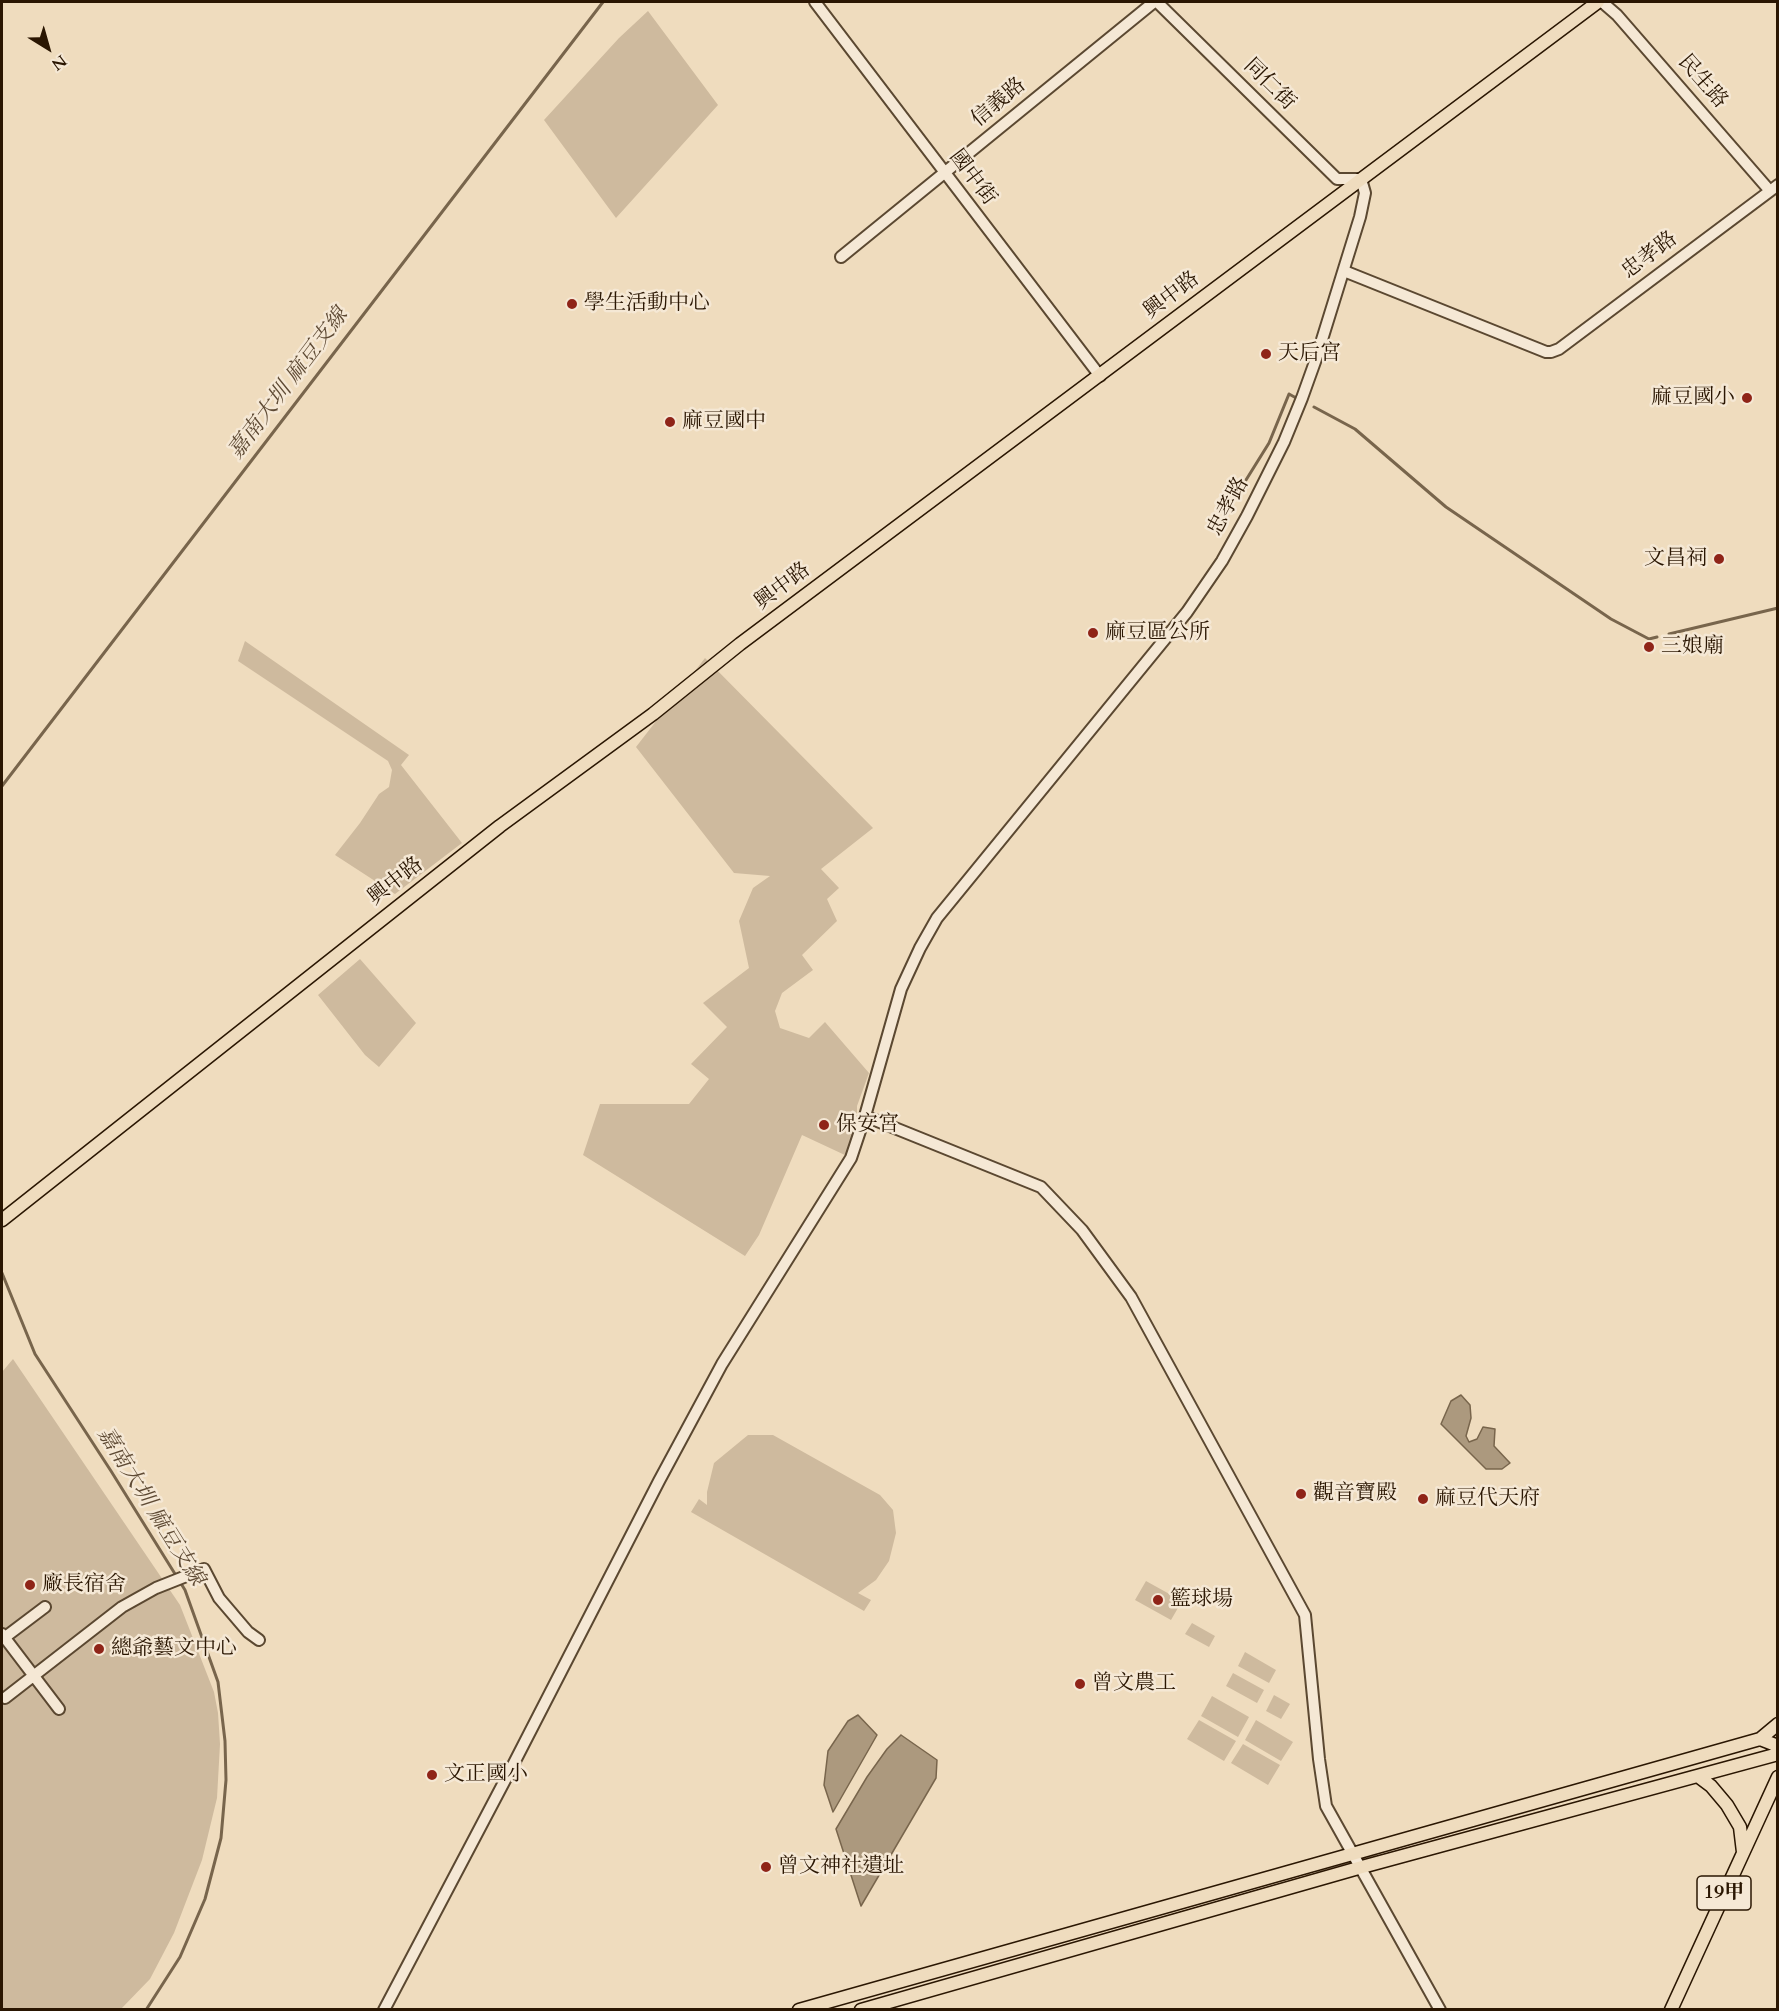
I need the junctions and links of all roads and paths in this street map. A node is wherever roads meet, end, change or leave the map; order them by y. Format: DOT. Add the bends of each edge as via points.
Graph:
graph roads {
  1 [pos="815,2"];
  2 [pos="1155,2"];
  3 [pos="1600,2"];
  4 [pos="945,174"];
  5 [pos="1361,179"];
  6 [pos="1774,188"];
  7 [pos="841,257"];
  8 [pos="1344,271"];
  9 [pos="1100,376"];
  10 [pos="865,1116"];
  11 [pos="2,1219"];
  12 [pos="45,1607"];
  13 [pos="259,1640"];
  14 [pos="4,1641"];
  15 [pos="33,1676"];
  16 [pos="5,1698"];
  17 [pos="59,1709"];
  18 [pos="1778,1724"];
  19 [pos="1760,1739"];
  20 [pos="1778,1746"];
  21 [pos="1778,1754"];
  22 [pos="1699,1777"];
  23 [pos="1778,1777"];
  24 [pos="1743,1852"];
  25 [pos="1354,1854"];
  26 [pos="1362,1867"];
  27 [pos="384,2010"];
  28 [pos="799,2010"];
  29 [pos="861,2010"];
  30 [pos="1440,2010"];
  31 [pos="1671,2010"];
  1 -- 4 [label="street, 國中街"];
  2 -- 4 [label="street, 信義路"];
  2 -- 5 [label="street, 同仁街" via="1337,179"];
  3 -- 5 [label="main road, 興中路"];
  3 -- 6 [label="street, 民生路" via="1617,15"];
  4 -- 7 [label="street, 信義路"];
  4 -- 9 [label="street, 國中街"];
  5 -- 8 [label="street, 忠孝路" via="1365,193"];
  5 -- 9 [label="main road, 興中路"];
  6 -- 8 [label="street, 忠孝路" via="1551,352"];
  8 -- 10 [label="street, 忠孝路" via="1289,431 1222,561 1187,612 937,918 901,989"];
  9 -- 11 [label="main road, 興中路" via="448,865"];
  10 -- 25 [label="street" via="1041,1187 1082,1230 1131,1297 1305,1615 1326,1806"];
  10 -- 27 [label="street, 忠孝路" via="842,1175 723,1364 659,1481"];
  12 -- 14 [label="street"];
  13 -- 15 [label="street" via="219,1598 204,1569 156,1588 122,1608"];
  14 -- 15 [label="street"];
  15 -- 16 [label="street"];
  15 -- 17 [label="street"];
  18 -- 19 [label="main road"];
  19 -- 20 [label="main road"];
  19 -- 25 [label="main road"];
  21 -- 22 [label="main road"];
  22 -- 24 [label="main road" via="1727,1805 1740,1827"];
  22 -- 26 [label="main road"];
  23 -- 24 [label="main road, 19甲"];
  24 -- 31 [label="main road, 19甲"];
  25 -- 26 [label="street"];
  25 -- 28 [label="main road"];
  26 -- 29 [label="main road"];
  26 -- 30 [label="street"];
}
